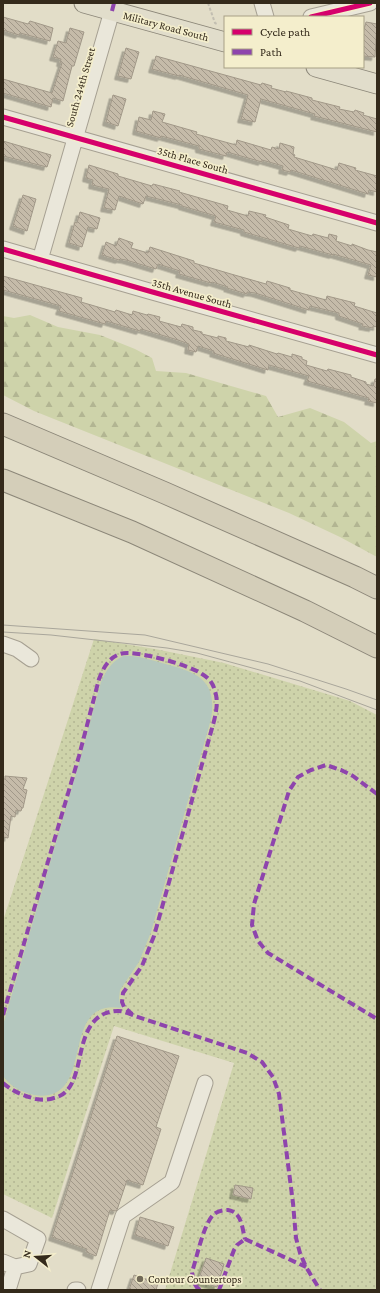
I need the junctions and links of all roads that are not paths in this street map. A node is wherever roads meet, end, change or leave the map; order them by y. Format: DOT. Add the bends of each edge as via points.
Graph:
graph roads {
  1 [pos="84,3"];
  2 [pos="262,3"];
  3 [pos="370,3"];
  4 [pos="112,11"];
  5 [pos="266,16"];
  6 [pos="315,16"];
  7 [pos="222,36"];
  8 [pos="320,68"];
  9 [pos="377,84"];
  10 [pos="3,117"];
  11 [pos="76,138"];
  12 [pos="377,223"];
  13 [pos="3,248"];
  14 [pos="40,260"];
  15 [pos="377,355"];
  16 [pos="3,424"];
  17 [pos="3,480"];
  18 [pos="377,588"];
  19 [pos="3,644"];
  20 [pos="377,647"];
  21 [pos="30,659"];
  22 [pos="206,1083"];
  23 [pos="3,1219"];
  24 [pos="9,1264"];
  25 [pos="8,1290"];
  26 [pos="98,1290"];
  1 -- 4 [label="main road, Military Road South"];
  2 -- 5 [label="street"];
  3 -- 6 [label="street"];
  4 -- 7 [label="main road, Military Road South"];
  4 -- 11 [label="street, South 244th Street"];
  8 -- 9 [label="main road"];
  10 -- 11 [label="street, 35th Place South"];
  11 -- 12 [label="street, 35th Place South"];
  11 -- 14 [label="street, South 244th Street"];
  13 -- 14 [label="street, 35th Avenue South"];
  14 -- 15 [label="street, 35th Avenue South"];
  16 -- 18 [label="highway"];
  17 -- 20 [label="highway" via="132,532"];
  19 -- 21 [label="street" via="17,649"];
  22 -- 26 [label="street" via="172,1182 123,1216"];
  23 -- 24 [label="street" via="38,1239 29,1264"];
  24 -- 25 [label="street"];
}
